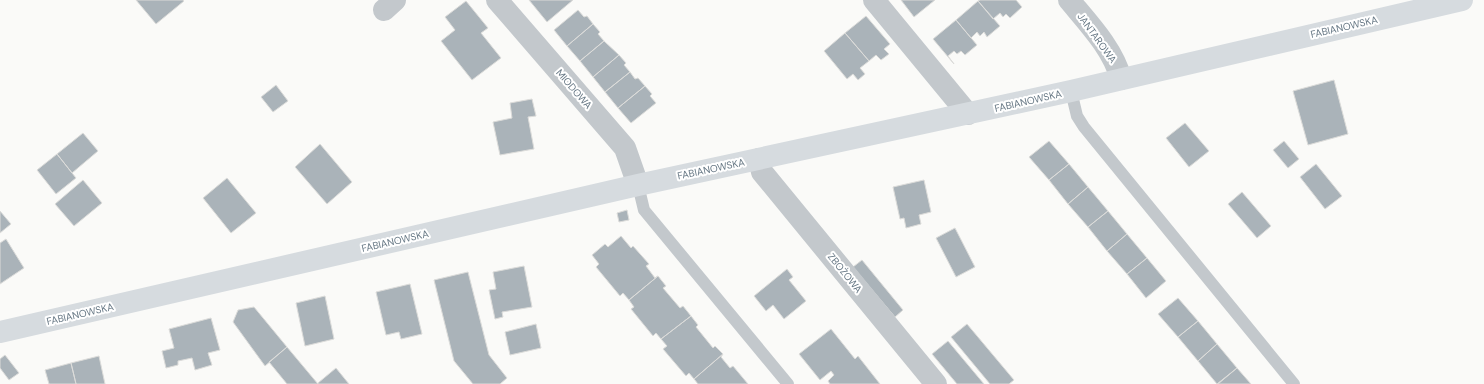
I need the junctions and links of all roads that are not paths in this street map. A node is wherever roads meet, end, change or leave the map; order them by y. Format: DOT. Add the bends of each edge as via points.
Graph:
graph roads {
  1 [pos="497,0"];
  2 [pos="874,0"];
  3 [pos="1069,0"];
  4 [pos="1462,0"];
  5 [pos="1419,4"];
  6 [pos="1121,79"];
  7 [pos="1071,91"];
  8 [pos="968,114"];
  9 [pos="759,159"];
  10 [pos="638,185"];
  11 [pos="0,332"];
  12 [pos="788,384"];
  13 [pos="936,384"];
  14 [pos="1294,384"];
  1 -- 10 [label="street, MIODOWA" via="624,148"];
  2 -- 8 [label="street"];
  3 -- 6 [label="street, JANTAROWA" via="1110,52 1117,63"];
  4 -- 5 [label="street, FABIANOWSKA"];
  5 -- 6 [label="street, FABIANOWSKA"];
  6 -- 7 [label="street, FABIANOWSKA"];
  7 -- 8 [label="street, FABIANOWSKA"];
  7 -- 14 [label="lane" via="1077,116 1084,127"];
  8 -- 9 [label="street, FABIANOWSKA"];
  9 -- 10 [label="street, FABIANOWSKA"];
  9 -- 13 [label="street, ZBOŻOWA" via="762,172"];
  10 -- 11 [label="street, FABIANOWSKA"];
  10 -- 12 [label="lane" via="644,210"];
}
